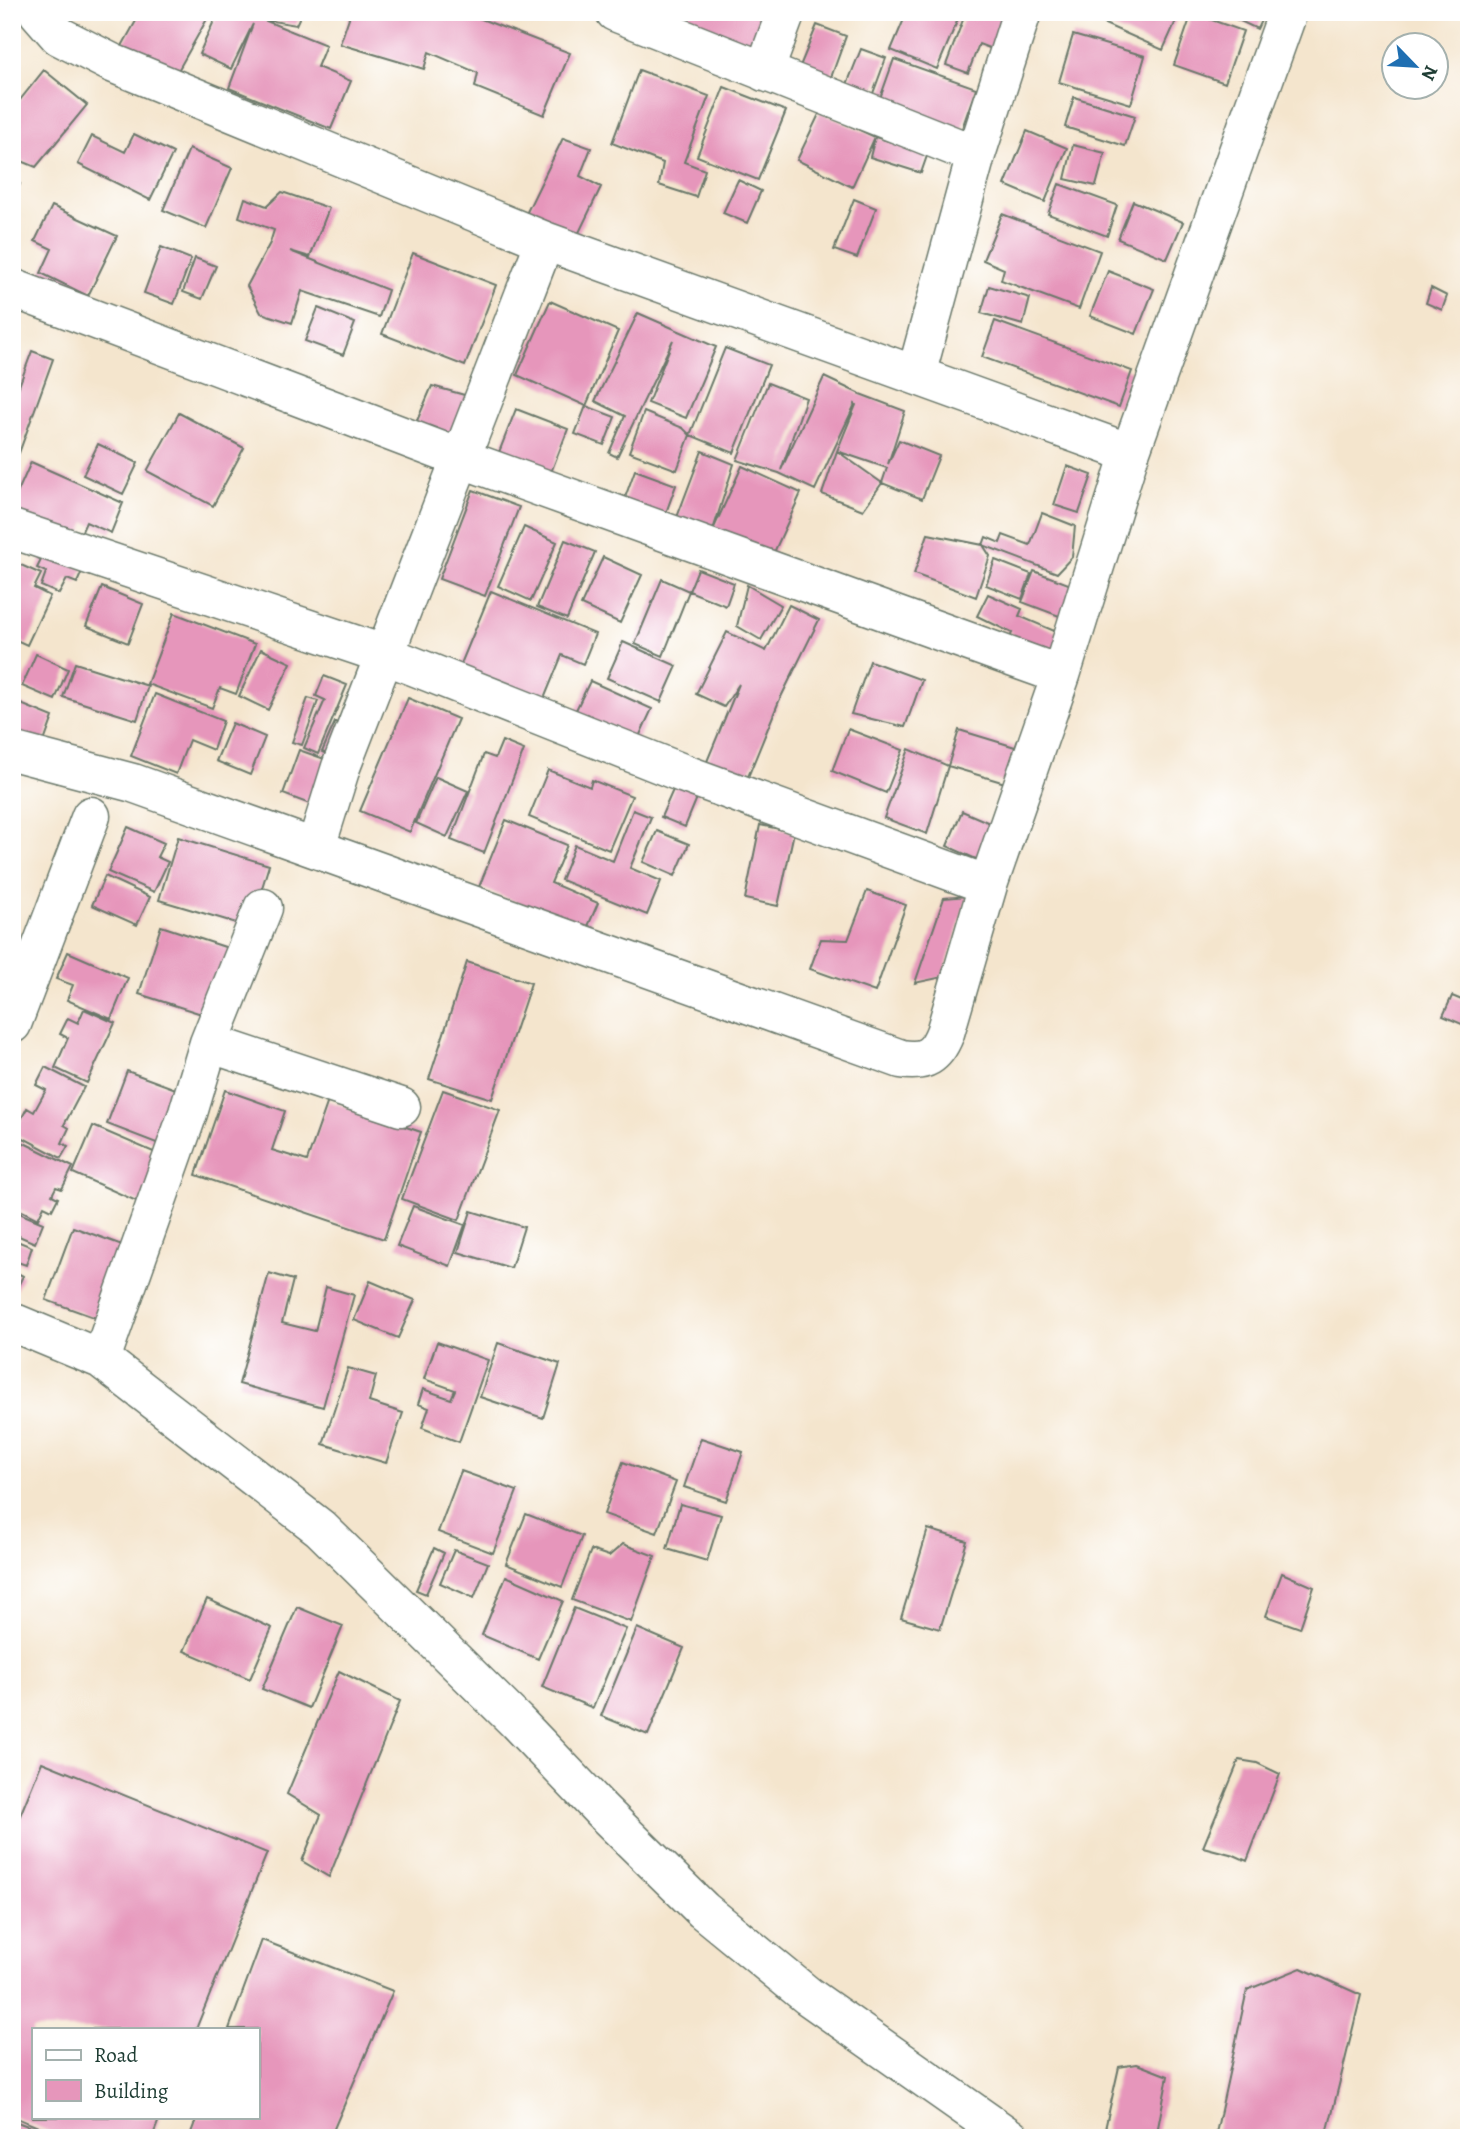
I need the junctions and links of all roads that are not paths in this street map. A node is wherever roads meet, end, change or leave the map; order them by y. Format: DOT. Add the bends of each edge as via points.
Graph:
graph roads {
  1 [pos="38,12"];
  2 [pos="615,12"];
  3 [pos="786,12"];
  4 [pos="1022,12"];
  5 [pos="1288,12"];
  6 [pos="764,72"];
  7 [pos="976,155"];
  8 [pos="545,241"];
  9 [pos="12,288"];
  10 [pos="916,375"];
  11 [pos="1130,453"];
  12 [pos="460,458"];
  13 [pos="12,529"];
  14 [pos="383,654"];
  15 [pos="1062,675"];
  16 [pos="12,751"];
  17 [pos="91,816"];
  18 [pos="316,847"];
  19 [pos="988,885"];
  20 [pos="263,908"];
  21 [pos="12,1024"];
  22 [pos="209,1043"];
  23 [pos="401,1107"];
  24 [pos="12,1322"];
  25 [pos="101,1359"];
  26 [pos="1010,2138"];
  1 -- 8 [label="street" via="59,36 112,63"];
  2 -- 6 [label="street"];
  3 -- 6 [label="street"];
  4 -- 7 [label="street"];
  5 -- 11 [label="street"];
  6 -- 7 [label="street"];
  7 -- 10 [label="street"];
  8 -- 10 [label="street"];
  8 -- 12 [label="street"];
  9 -- 12 [label="street"];
  10 -- 11 [label="street"];
  11 -- 15 [label="street"];
  12 -- 14 [label="street"];
  12 -- 15 [label="street"];
  13 -- 14 [label="street"];
  14 -- 18 [label="street"];
  14 -- 19 [label="street" via="685,774"];
  15 -- 19 [label="street"];
  16 -- 18 [label="street" via="133,783"];
  17 -- 21 [label="street"];
  18 -- 19 [label="street" via="915,1061 940,1046"];
  20 -- 22 [label="street"];
  22 -- 23 [label="street"];
  22 -- 25 [label="street"];
  24 -- 25 [label="street"];
  25 -- 26 [label="street" via="320,1528 703,1910 808,1996"];
}
